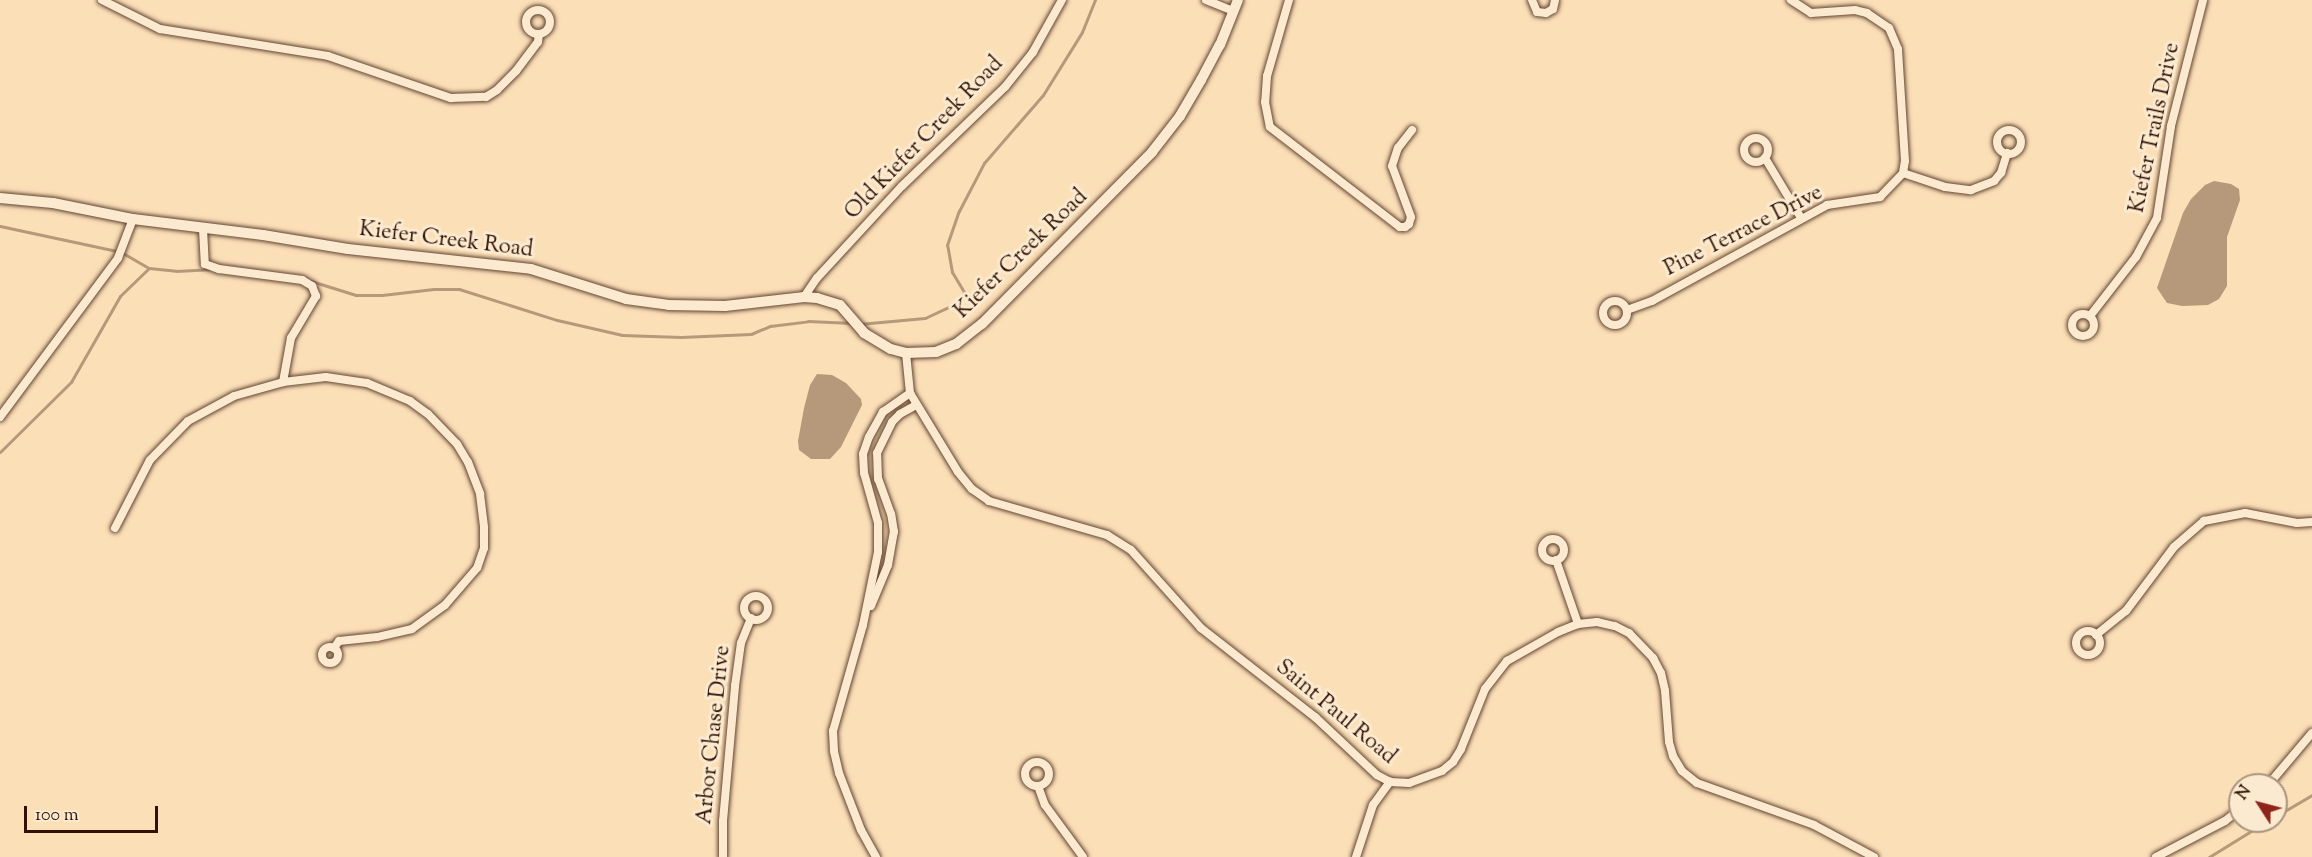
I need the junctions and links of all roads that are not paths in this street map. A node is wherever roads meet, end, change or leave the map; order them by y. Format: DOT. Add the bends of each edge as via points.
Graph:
graph roads {
  1 [pos="102,0"];
  2 [pos="1062,0"];
  3 [pos="1206,0"];
  4 [pos="1238,0"];
  5 [pos="1289,0"];
  6 [pos="1532,0"];
  7 [pos="1555,0"];
  8 [pos="1791,0"];
  9 [pos="2203,0"];
  10 [pos="1233,11"];
  11 [pos="539,34"];
  12 [pos="1413,130"];
  13 [pos="2007,153"];
  14 [pos="1765,158"];
  15 [pos="1903,173"];
  16 [pos="0,198"];
  17 [pos="1801,218"];
  18 [pos="133,219"];
  19 [pos="203,229"];
  20 [pos="804,297"];
  21 [pos="1627,310"];
  22 [pos="2090,316"];
  23 [pos="906,353"];
  24 [pos="284,382"];
  25 [pos="910,393"];
  26 [pos="916,405"];
  27 [pos="883,412"];
  28 [pos="0,417"];
  29 [pos="892,422"];
  30 [pos="2312,522"];
  31 [pos="116,528"];
  32 [pos="1556,561"];
  33 [pos="751,618"];
  34 [pos="1578,624"];
  35 [pos="863,626"];
  36 [pos="2096,635"];
  37 [pos="334,648"];
  38 [pos="2312,733"];
  39 [pos="2278,773"];
  40 [pos="1390,782"];
  41 [pos="1038,786"];
  42 [pos="2228,819"];
  43 [pos="723,857"];
  44 [pos="876,857"];
  45 [pos="1083,857"];
  46 [pos="1356,857"];
  47 [pos="1874,857"];
  48 [pos="2156,857"];
  1 -- 11 [label="street" via="159,29 328,56 451,98 472,99 498,90 538,42"];
  2 -- 20 [label="street, Old Kiefer Creek Road" via="1033,52 1005,87 902,186"];
  3 -- 10 [label="street"];
  4 -- 10 [label="street, Kiefer Creek Road"];
  5 -- 12 [label="street" via="1267,76 1264,102 1270,127 1400,227 1409,224 1411,217 1392,166 1398,148"];
  6 -- 7 [label="street" via="1537,12 1546,13 1553,9"];
  8 -- 15 [label="street" via="1811,13 1867,12 1889,28 1898,49"];
  9 -- 22 [label="street, Kiefer Trails Drive" via="2171,126 2157,218 2136,257"];
  10 -- 23 [label="street, Kiefer Creek Road" via="1201,80 1152,152 982,324 946,349"];
  13 -- 15 [label="street" via="1994,181 1971,190 1952,189"];
  14 -- 17 [label="street"];
  15 -- 17 [label="street, Pine Terrace Drive" via="1880,197 1827,205"];
  16 -- 18 [label="street, Kiefer Creek Road" via="53,203"];
  17 -- 21 [label="street, Pine Terrace Drive" via="1652,301"];
  18 -- 19 [label="street, Kiefer Creek Road"];
  18 -- 28 [label="street" via="118,258"];
  19 -- 20 [label="street, Kiefer Creek Road" via="531,269 626,299 669,305 725,306"];
  19 -- 24 [label="street" via="205,264 302,280 312,286 316,296 291,338"];
  20 -- 23 [label="street, Kiefer Creek Road" via="840,305 864,333"];
  23 -- 25 [label="street, Saint Paul Road"];
  24 -- 31 [label="street" via="234,396 188,422 145,468"];
  24 -- 37 [label="street" via="326,377 367,383 410,401 457,444 480,494 484,548 477,568 446,605 412,629 339,641"];
  25 -- 26 [label="street, Saint Paul Road"];
  25 -- 27 [label="street"];
  26 -- 29 [label="street"];
  26 -- 40 [label="street, Saint Paul Road" via="972,489 989,501 1107,535 1131,550 1202,628 1315,717 1363,765"];
  27 -- 29 [label="street"];
  27 -- 35 [label="street" via="863,454 879,540"];
  29 -- 35 [label="street" via="881,442 876,466 891,514 893,544"];
  30 -- 36 [label="street" via="2245,513 2204,521 2174,547 2126,610"];
  32 -- 34 [label="street"];
  33 -- 43 [label="street, Arbor Chase Drive" via="741,643 735,686"];
  34 -- 40 [label="street, Saint Paul Road" via="1518,653 1492,677 1453,762 1424,780"];
  34 -- 47 [label="street, Saint Paul Road" via="1597,622 1615,626 1642,644 1653,657 1665,691 1673,756 1682,771 1697,783 1814,825"];
  35 -- 44 [label="street" via="835,718 833,740 840,773 861,830"];
  38 -- 39 [label="street"];
  40 -- 46 [label="street" via="1374,805"];
  41 -- 45 [label="street" via="1045,806"];
  42 -- 48 [label="street"];
}
